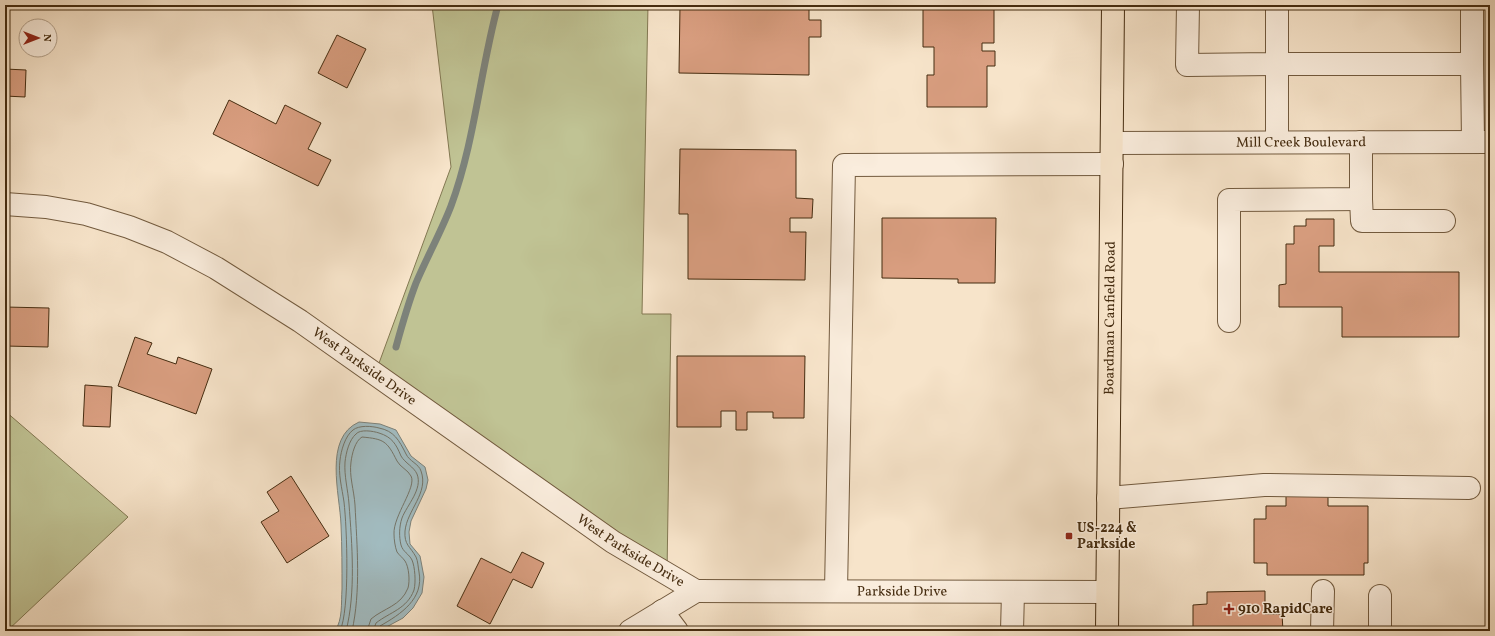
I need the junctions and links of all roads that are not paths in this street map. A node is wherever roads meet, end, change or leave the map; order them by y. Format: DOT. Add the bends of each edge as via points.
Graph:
graph roads {
  1 [pos="1113,5"];
  2 [pos="1188,5"];
  3 [pos="1277,5"];
  4 [pos="1472,5"];
  5 [pos="1277,64"];
  6 [pos="1472,64"];
  7 [pos="1277,142"];
  8 [pos="1361,142"];
  9 [pos="1481,142"];
  10 [pos="1112,143"];
  11 [pos="1112,164"];
  12 [pos="1361,199"];
  13 [pos="5,204"];
  14 [pos="1444,221"];
  15 [pos="1229,321"];
  16 [pos="1469,488"];
  17 [pos="1108,498"];
  18 [pos="696,591"];
  19 [pos="1324,591"];
  20 [pos="836,592"];
  21 [pos="1013,592"];
  22 [pos="1107,592"];
  23 [pos="1380,596"];
  24 [pos="662,611"];
  25 [pos="630,631"];
  26 [pos="677,631"];
  27 [pos="1012,631"];
  28 [pos="1107,631"];
  29 [pos="1322,631"];
  30 [pos="1380,631"];
  1 -- 10 [label="main road, Boardman Canfield Road"];
  2 -- 5 [label="street" via="1187,66"];
  3 -- 5 [label="street"];
  4 -- 6 [label="street"];
  5 -- 6 [label="street"];
  5 -- 7 [label="street"];
  6 -- 9 [label="street"];
  7 -- 8 [label="street, Mill Creek Boulevard"];
  7 -- 10 [label="street, Mill Creek Boulevard"];
  8 -- 9 [label="street, Mill Creek Boulevard"];
  8 -- 12 [label="street"];
  10 -- 11 [label="main road, Boardman Canfield Road"];
  11 -- 17 [label="main road, Boardman Canfield Road"];
  11 -- 20 [label="street" via="844,165"];
  12 -- 14 [label="street" via="1362,221"];
  12 -- 15 [label="street" via="1229,200"];
  13 -- 18 [label="street, West Parkside Drive" via="46,207 86,214 129,226 167,242 216,268 300,321 613,542"];
  16 -- 17 [label="street" via="1264,485"];
  17 -- 22 [label="main road, Boardman Canfield Road"];
  18 -- 20 [label="street, Parkside Drive"];
  18 -- 24 [label="street"];
  19 -- 29 [label="street"];
  20 -- 21 [label="street, Parkside Drive"];
  21 -- 22 [label="street, Parkside Drive"];
  21 -- 27 [label="street"];
  22 -- 28 [label="main road, Boardman Canfield Road"];
  23 -- 30 [label="street"];
  24 -- 25 [label="street"];
  24 -- 26 [label="street"];
}
